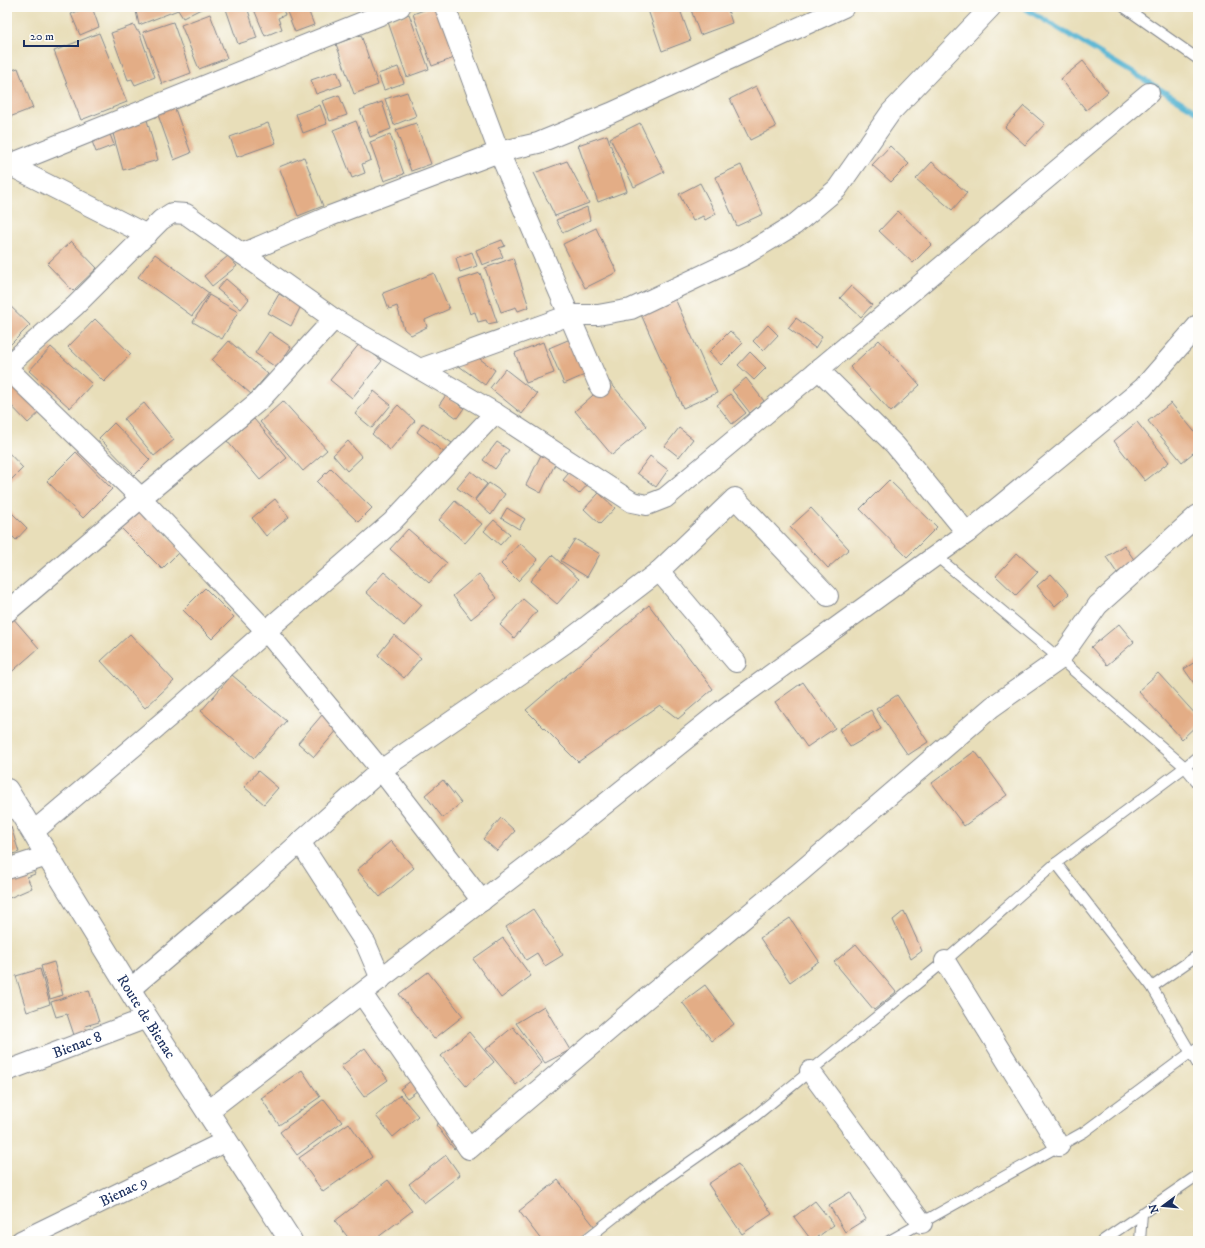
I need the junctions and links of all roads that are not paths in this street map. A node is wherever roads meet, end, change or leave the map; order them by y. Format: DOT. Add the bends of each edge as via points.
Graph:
graph roads {
  1 [pos="400,7"];
  2 [pos="445,7"];
  3 [pos="844,7"];
  4 [pos="991,7"];
  5 [pos="1124,7"];
  6 [pos="1198,59"];
  7 [pos="1148,93"];
  8 [pos="499,152"];
  9 [pos="7,164"];
  10 [pos="148,235"];
  11 [pos="242,254"];
  12 [pos="570,315"];
  13 [pos="334,319"];
  14 [pos="1198,326"];
  15 [pos="7,367"];
  16 [pos="420,369"];
  17 [pos="820,370"];
  18 [pos="600,387"];
  19 [pos="494,413"];
  20 [pos="141,498"];
  21 [pos="1198,515"];
  22 [pos="967,533"];
  23 [pos="935,556"];
  24 [pos="658,572"];
  25 [pos="828,596"];
  26 [pos="7,612"];
  27 [pos="266,631"];
  28 [pos="1060,659"];
  29 [pos="736,662"];
  30 [pos="1198,756"];
  31 [pos="1185,768"];
  32 [pos="381,770"];
  33 [pos="1198,783"];
  34 [pos="7,790"];
  35 [pos="33,832"];
  36 [pos="300,842"];
  37 [pos="46,856"];
  38 [pos="1056,863"];
  39 [pos="7,869"];
  40 [pos="482,901"];
  41 [pos="1198,955"];
  42 [pos="945,961"];
  43 [pos="381,979"];
  44 [pos="1152,987"];
  45 [pos="129,990"];
  46 [pos="362,994"];
  47 [pos="147,1018"];
  48 [pos="1194,1049"];
  49 [pos="1198,1065"];
  50 [pos="7,1071"];
  51 [pos="810,1071"];
  52 [pos="207,1112"];
  53 [pos="226,1140"];
  54 [pos="1059,1146"];
  55 [pos="1198,1175"];
  56 [pos="1142,1213"];
  57 [pos="922,1222"];
  58 [pos="21,1241"];
  59 [pos="291,1241"];
  60 [pos="584,1241"];
  61 [pos="889,1241"];
  62 [pos="1102,1241"];
  63 [pos="1140,1241"];
  1 -- 9 [label="street"];
  2 -- 8 [label="street"];
  3 -- 8 [label="street" via="603,116 538,143"];
  4 -- 12 [label="street" via="891,112 837,189 794,225 743,256 631,309 598,315"];
  5 -- 6 [label="lane"];
  7 -- 17 [label="street"];
  8 -- 11 [label="street" via="330,216"];
  8 -- 12 [label="street"];
  9 -- 10 [label="street"];
  10 -- 11 [label="street" via="161,220 172,213 186,214"];
  10 -- 15 [label="street"];
  11 -- 13 [label="street"];
  12 -- 16 [label="street"];
  12 -- 18 [label="street"];
  13 -- 16 [label="street"];
  13 -- 20 [label="street" via="260,400"];
  14 -- 22 [label="street" via="1143,388"];
  15 -- 20 [label="street"];
  16 -- 19 [label="street"];
  17 -- 19 [label="street" via="665,498 647,505 632,502"];
  17 -- 22 [label="street" via="895,445"];
  19 -- 27 [label="street" via="392,522"];
  20 -- 26 [label="street"];
  20 -- 27 [label="street"];
  21 -- 28 [label="street" via="1098,605"];
  22 -- 23 [label="street"];
  23 -- 28 [label="lane"];
  23 -- 40 [label="street" via="722,712"];
  24 -- 25 [label="street" via="735,498"];
  24 -- 29 [label="street"];
  24 -- 32 [label="street" via="564,644"];
  27 -- 32 [label="street"];
  27 -- 35 [label="street"];
  28 -- 31 [label="lane"];
  28 -- 46 [label="street" via="992,707 799,873 469,1149"];
  30 -- 31 [label="lane"];
  31 -- 33 [label="lane"];
  31 -- 38 [label="lane"];
  32 -- 36 [label="street"];
  32 -- 40 [label="street"];
  34 -- 35 [label="main road, Route de Bienac"];
  35 -- 37 [label="main road, Route de Bienac"];
  36 -- 43 [label="street" via="366,944"];
  36 -- 45 [label="street"];
  37 -- 39 [label="street"];
  37 -- 45 [label="main road, Route de Bienac"];
  38 -- 42 [label="lane"];
  38 -- 44 [label="lane"];
  40 -- 43 [label="street"];
  41 -- 44 [label="lane"];
  42 -- 51 [label="lane"];
  42 -- 54 [label="street"];
  43 -- 46 [label="street"];
  44 -- 48 [label="lane"];
  45 -- 47 [label="main road, Route de Bienac"];
  46 -- 52 [label="street"];
  47 -- 50 [label="street, Bienac 8"];
  47 -- 52 [label="main road, Route de Bienac"];
  48 -- 49 [label="lane"];
  48 -- 54 [label="lane" via="1084,1132"];
  51 -- 57 [label="street"];
  51 -- 60 [label="lane" via="754,1117 640,1197"];
  52 -- 53 [label="main road, Route de Bienac"];
  53 -- 58 [label="street, Bienac 9"];
  53 -- 59 [label="main road, Route de Bienac"];
  54 -- 57 [label="lane"];
  55 -- 56 [label="lane"];
  56 -- 62 [label="lane"];
  56 -- 63 [label="lane"];
  57 -- 61 [label="lane"];
}
